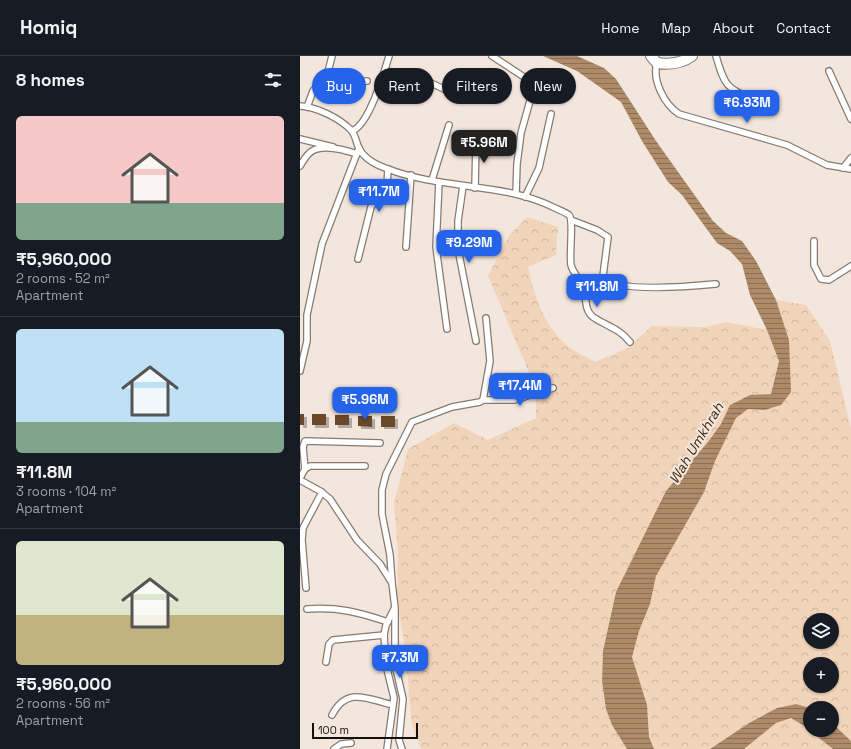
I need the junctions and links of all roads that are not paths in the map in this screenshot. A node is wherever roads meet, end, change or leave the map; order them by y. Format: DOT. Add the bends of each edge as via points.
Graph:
graph roads {
  1 [pos="332,56"];
  2 [pos="389,56"];
  3 [pos="492,56"];
  4 [pos="692,56"];
  5 [pos="716,56"];
  6 [pos="654,59"];
  7 [pos="329,68"];
  8 [pos="386,68"];
  9 [pos="829,71"];
  10 [pos="520,74"];
  11 [pos="374,95"];
  12 [pos="312,96"];
  13 [pos="755,101"];
  14 [pos="529,104"];
  15 [pos="300,106"];
  16 [pos="307,107"];
  17 [pos="551,114"];
  18 [pos="851,118"];
  19 [pos="449,125"];
  20 [pos="352,131"];
  21 [pos="300,139"];
  22 [pos="476,141"];
  23 [pos="337,148"];
  24 [pos="358,151"];
  25 [pos="851,158"];
  26 [pos="300,166"];
  27 [pos="844,168"];
  28 [pos="388,169"];
  29 [pos="851,169"];
  30 [pos="411,175"];
  31 [pos="432,180"];
  32 [pos="439,182"];
  33 [pos="463,186"];
  34 [pos="475,188"];
  35 [pos="516,193"];
  36 [pos="525,197"];
  37 [pos="571,220"];
  38 [pos="814,241"];
  39 [pos="406,247"];
  40 [pos="358,258"];
  41 [pos="851,266"];
  42 [pos="716,284"];
  43 [pos="486,318"];
  44 [pos="447,329"];
  45 [pos="476,341"];
  46 [pos="630,342"];
  47 [pos="300,371"];
  48 [pos="552,388"];
  49 [pos="483,400"];
  50 [pos="380,443"];
  51 [pos="364,466"];
  52 [pos="305,469"];
  53 [pos="300,479"];
  54 [pos="322,492"];
  55 [pos="392,583"];
  56 [pos="306,588"];
  57 [pos="395,608"];
  58 [pos="307,609"];
  59 [pos="388,622"];
  60 [pos="384,636"];
  61 [pos="326,662"];
  62 [pos="393,705"];
  63 [pos="332,715"];
  64 [pos="351,743"];
  65 [pos="334,749"];
  66 [pos="388,749"];
  67 [pos="402,749"];
  1 -- 7 [label="street"];
  2 -- 8 [label="street"];
  3 -- 10 [label="street"];
  4 -- 6 [label="highway" via="672,64"];
  5 -- 13 [label="street" via="728,88"];
  6 -- 27 [label="street" via="657,84 672,109 679,114 776,142 827,165"];
  9 -- 18 [label="street"];
  11 -- 20 [label="street" via="360,126"];
  12 -- 16 [label="street"];
  14 -- 35 [label="street" via="521,133"];
  15 -- 16 [label="street"];
  16 -- 20 [label="street" via="339,120"];
  17 -- 36 [label="street" via="539,168"];
  19 -- 31 [label="street"];
  20 -- 24 [label="street"];
  21 -- 23 [label="street"];
  22 -- 34 [label="street"];
  23 -- 24 [label="street"];
  23 -- 26 [label="street" via="312,151"];
  24 -- 28 [label="street" via="365,158"];
  24 -- 47 [label="street" via="322,244 307,315 307,341"];
  25 -- 27 [label="street"];
  27 -- 29 [label="street"];
  28 -- 30 [label="street"];
  28 -- 40 [label="street" via="388,185 371,207"];
  30 -- 31 [label="street"];
  30 -- 39 [label="street"];
  31 -- 32 [label="street"];
  32 -- 33 [label="street"];
  32 -- 44 [label="street" via="436,247"];
  33 -- 34 [label="street"];
  33 -- 45 [label="street" via="458,221 458,249"];
  34 -- 35 [label="street"];
  35 -- 36 [label="street"];
  36 -- 37 [label="street" via="568,214"];
  37 -- 42 [label="street" via="608,237 603,269 606,280 625,286 674,288"];
  37 -- 46 [label="street" via="569,255 572,267 585,291 591,316 621,331"];
  38 -- 41 [label="street" via="814,265 824,281"];
  43 -- 49 [label="street" via="490,361"];
  48 -- 49 [label="street" via="514,400"];
  49 -- 55 [label="street" via="417,419 409,426 386,474 382,490 382,514 390,555"];
  50 -- 52 [label="street" via="305,441"];
  51 -- 52 [label="street" via="314,466"];
  52 -- 53 [label="street"];
  53 -- 54 [label="street"];
  54 -- 55 [label="street" via="338,509 356,540 380,564"];
  54 -- 56 [label="street" via="304,528 302,540"];
  55 -- 57 [label="street"];
  57 -- 59 [label="street"];
  57 -- 67 [label="street" via="395,664 403,699 399,740"];
  58 -- 59 [label="street" via="331,607"];
  59 -- 60 [label="street"];
  60 -- 61 [label="street" via="332,640"];
  60 -- 62 [label="street" via="386,665 394,691"];
  62 -- 63 [label="street" via="351,696 339,702"];
  62 -- 66 [label="street"];
  64 -- 65 [label="street" via="341,744"];
}
